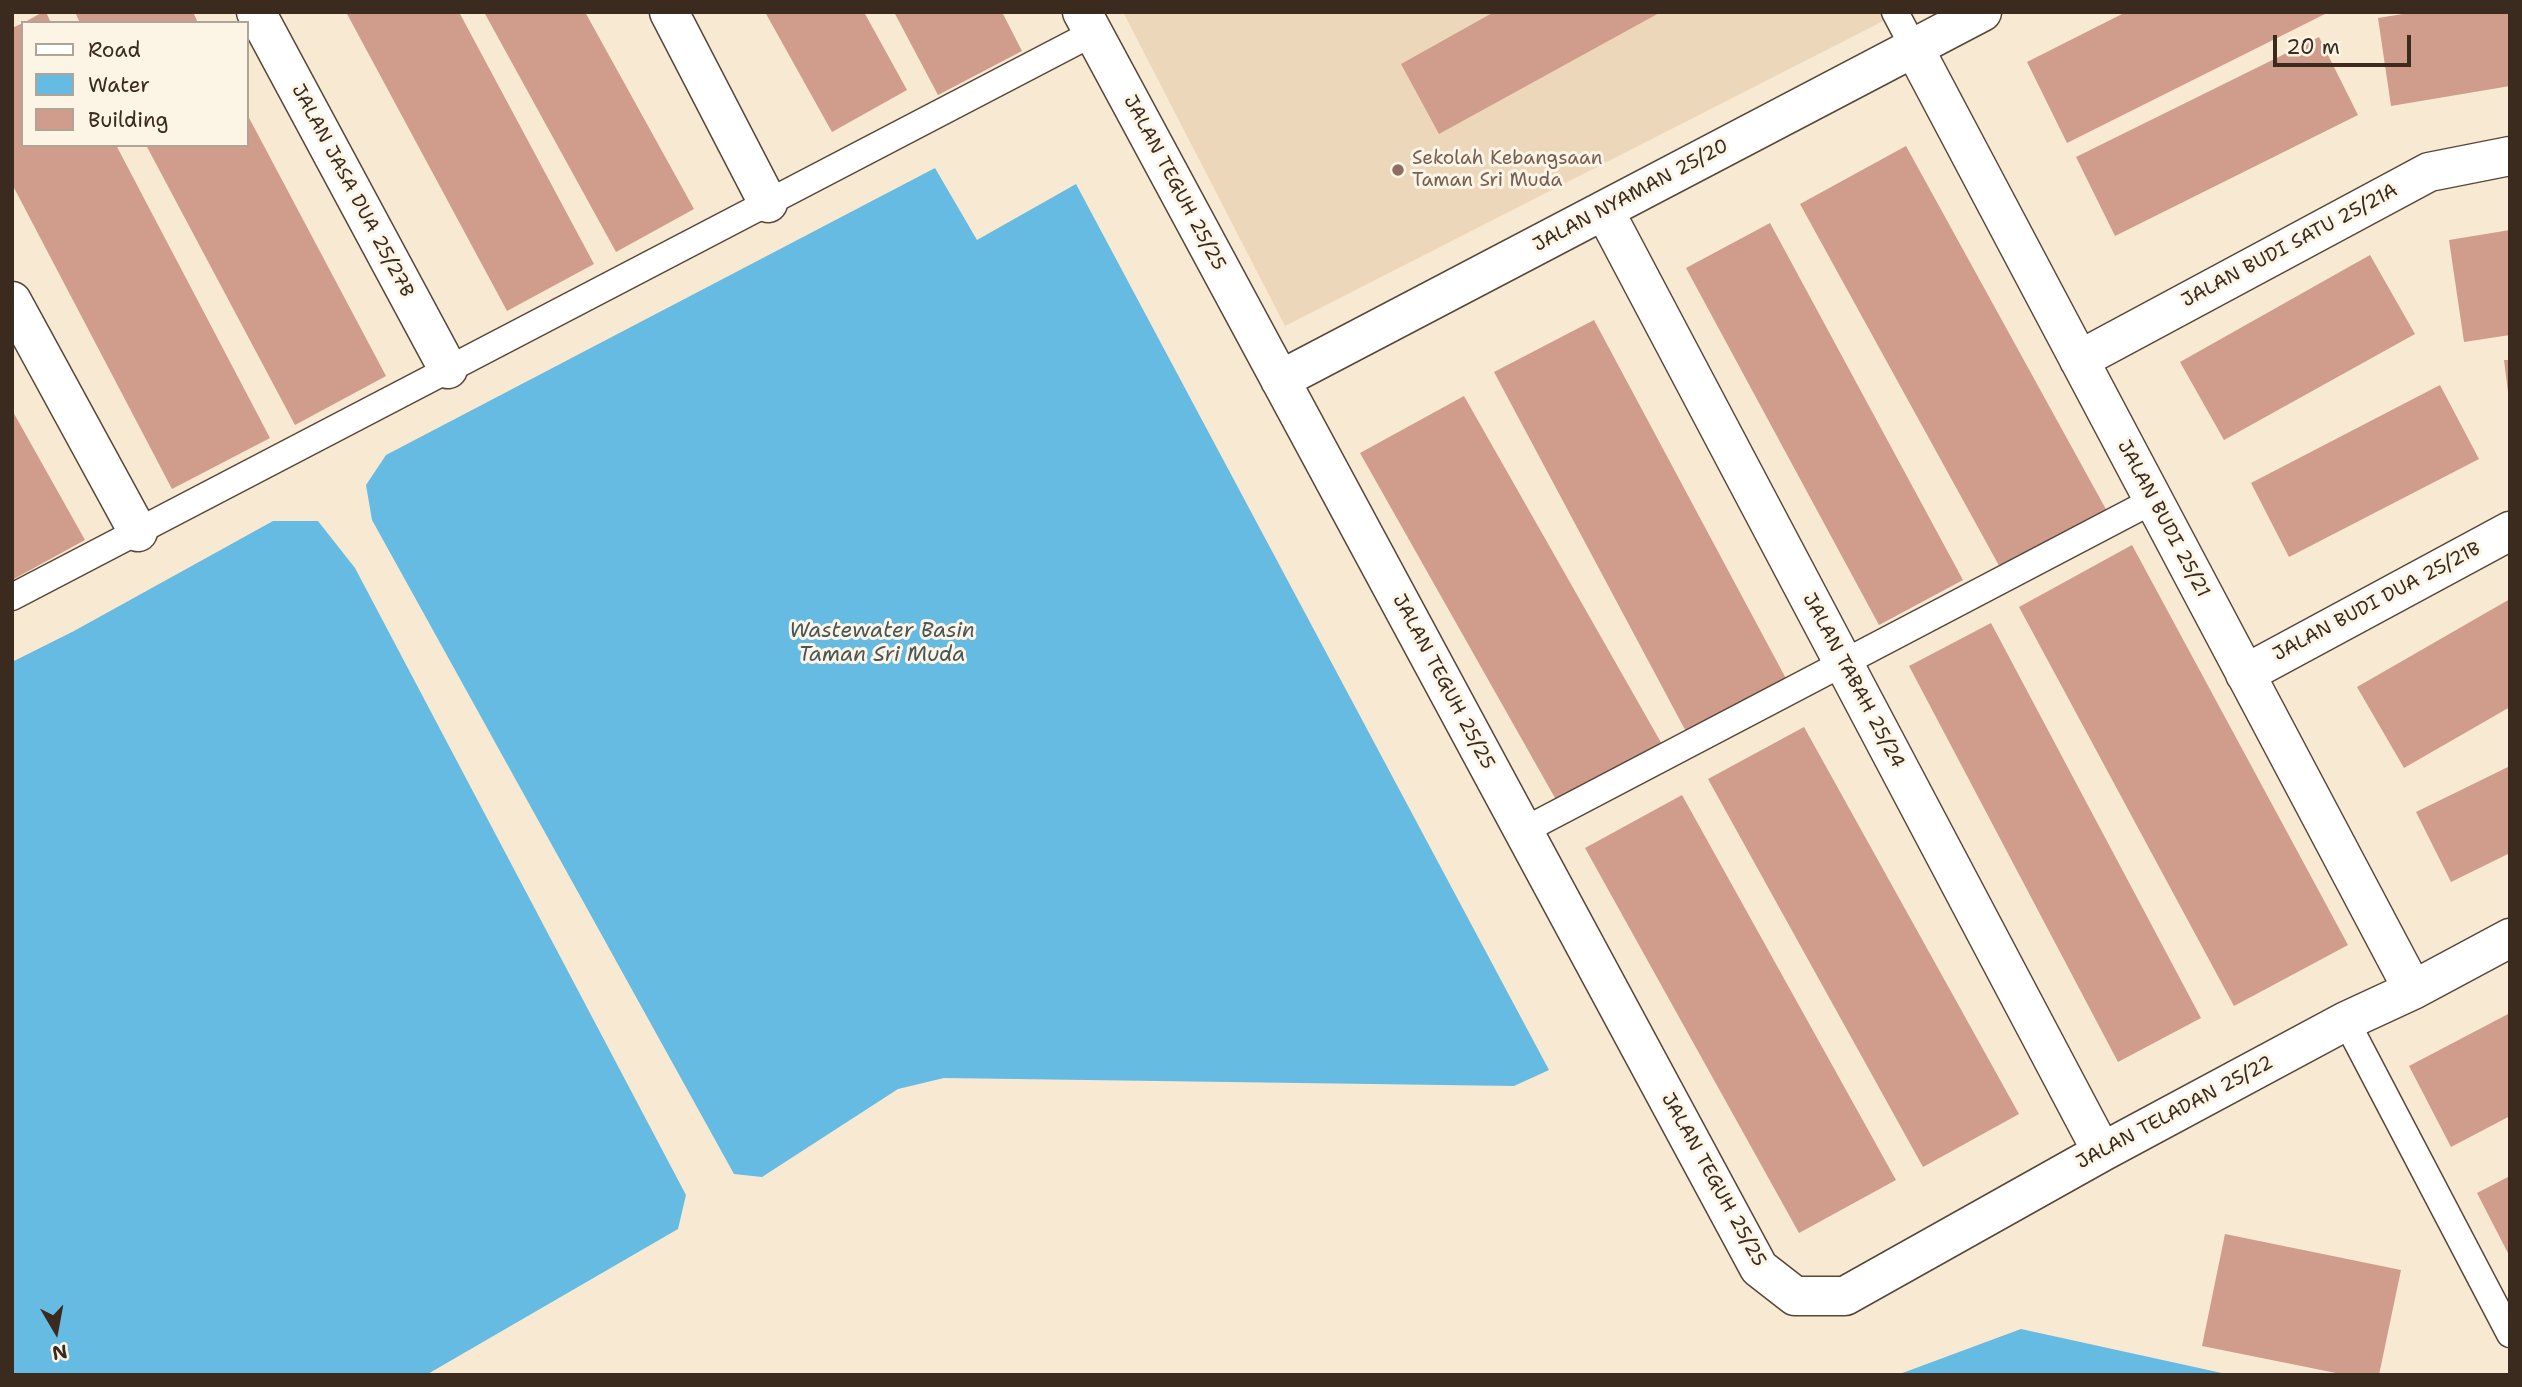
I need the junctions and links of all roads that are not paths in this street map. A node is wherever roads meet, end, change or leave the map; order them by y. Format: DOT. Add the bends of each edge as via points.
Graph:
graph roads {
  1 [pos="256,12"];
  2 [pos="669,12"];
  3 [pos="1895,12"];
  4 [pos="1982,12"];
  5 [pos="1088,22"];
  6 [pos="1914,48"];
  7 [pos="2510,156"];
  8 [pos="768,203"];
  9 [pos="1604,210"];
  10 [pos="12,301"];
  11 [pos="2079,360"];
  12 [pos="448,369"];
  13 [pos="1280,380"];
  14 [pos="2154,500"];
  15 [pos="138,531"];
  16 [pos="2510,531"];
  17 [pos="12,597"];
  18 [pos="1843,663"];
  19 [pos="2245,674"];
  20 [pos="1523,831"];
  21 [pos="2510,939"];
  22 [pos="2413,990"];
  23 [pos="2346,1021"];
  24 [pos="2102,1152"];
  25 [pos="1845,1296"];
  26 [pos="2510,1334"];
  1 -- 12 [label="street, JALAN JASA DUA 25/27B"];
  2 -- 8 [label="street"];
  3 -- 6 [label="lane"];
  4 -- 6 [label="street, JALAN NYAMAN 25/20"];
  5 -- 8 [label="lane"];
  5 -- 13 [label="street, JALAN TEGUH 25/25"];
  6 -- 9 [label="street, JALAN NYAMAN 25/20"];
  6 -- 11 [label="street, JALAN BUDI 25/21"];
  7 -- 11 [label="street, JALAN BUDI SATU 25/21A" via="2429,172"];
  8 -- 12 [label="lane"];
  9 -- 13 [label="street, JALAN NYAMAN 25/20"];
  9 -- 18 [label="street, JALAN TABAH 25/24"];
  10 -- 15 [label="street"];
  11 -- 14 [label="street, JALAN BUDI 25/21"];
  12 -- 15 [label="lane"];
  13 -- 20 [label="street, JALAN TEGUH 25/25"];
  14 -- 18 [label="lane"];
  14 -- 19 [label="street, JALAN BUDI 25/21"];
  15 -- 17 [label="lane"];
  16 -- 19 [label="street, JALAN BUDI DUA 25/21B"];
  18 -- 20 [label="lane"];
  18 -- 24 [label="street, JALAN TABAH 25/24"];
  19 -- 22 [label="street, JALAN BUDI 25/21"];
  20 -- 25 [label="street, JALAN TEGUH 25/25" via="1759,1268 1795,1296"];
  21 -- 22 [label="street, JALAN TELADAN 25/22"];
  22 -- 23 [label="street, JALAN TELADAN 25/22"];
  23 -- 24 [label="street, JALAN TELADAN 25/22"];
  23 -- 26 [label="lane"];
  24 -- 25 [label="street, JALAN TELADAN 25/22"];
}
